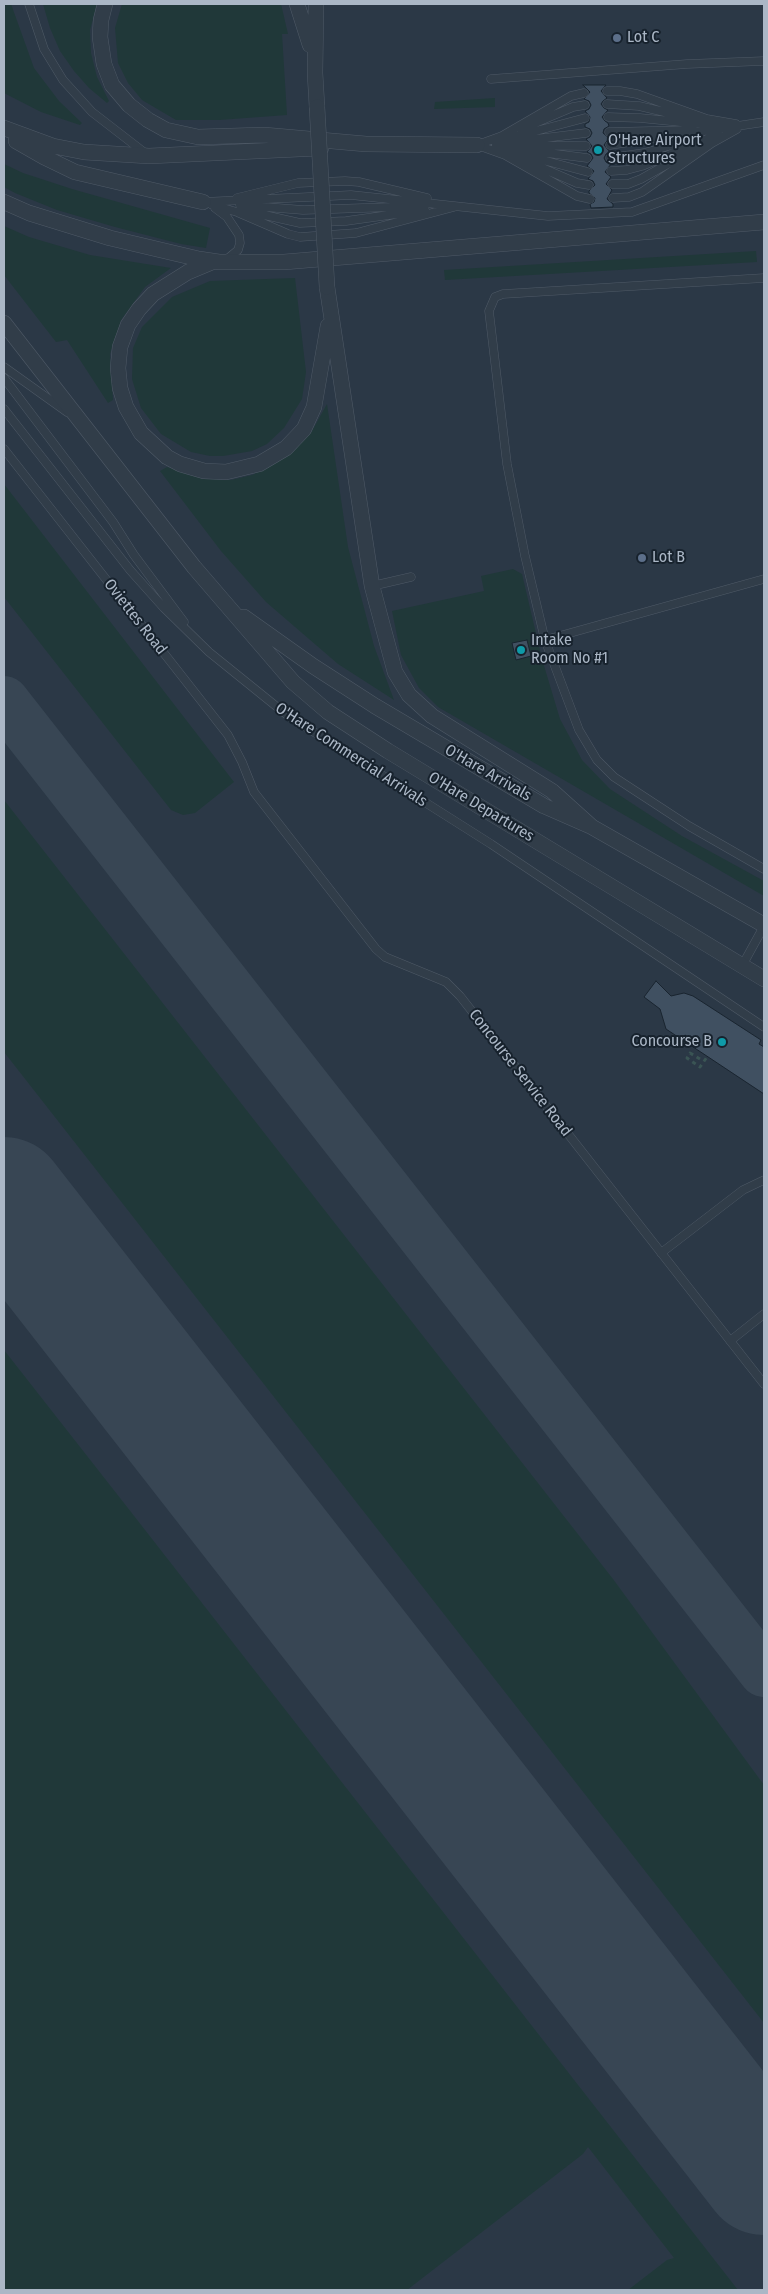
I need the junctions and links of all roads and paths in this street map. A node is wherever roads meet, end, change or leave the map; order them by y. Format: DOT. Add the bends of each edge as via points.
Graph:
graph roads {
  1 [pos="29,4"];
  2 [pos="105,4"];
  3 [pos="297,4"];
  4 [pos="316,4"];
  5 [pos="764,61"];
  6 [pos="315,73"];
  7 [pos="491,79"];
  8 [pos="607,91"];
  9 [pos="584,92"];
  10 [pos="608,104"];
  11 [pos="584,105"];
  12 [pos="585,118"];
  13 [pos="608,118"];
  14 [pos="764,122"];
  15 [pos="745,125"];
  16 [pos="4,128"];
  17 [pos="609,132"];
  18 [pos="4,133"];
  19 [pos="586,133"];
  20 [pos="387,145"];
  21 [pos="476,145"];
  22 [pos="610,145"];
  23 [pos="586,146"];
  24 [pos="149,156"];
  25 [pos="587,158"];
  26 [pos="610,158"];
  27 [pos="764,165"];
  28 [pos="611,171"];
  29 [pos="588,172"];
  30 [pos="612,184"];
  31 [pos="589,185"];
  32 [pos="613,198"];
  33 [pos="590,199"];
  34 [pos="4,202"];
  35 [pos="203,202"];
  36 [pos="465,207"];
  37 [pos="764,222"];
  38 [pos="216,262"];
  39 [pos="764,278"];
  40 [pos="330,313"];
  41 [pos="4,322"];
  42 [pos="4,367"];
  43 [pos="4,378"];
  44 [pos="4,409"];
  45 [pos="80,421"];
  46 [pos="4,448"];
  47 [pos="411,577"];
  48 [pos="764,579"];
  49 [pos="372,586"];
  50 [pos="224,602"];
  51 [pos="545,640"];
  52 [pos="199,642"];
  53 [pos="254,792"];
  54 [pos="592,827"];
  55 [pos="764,869"];
  56 [pos="764,925"];
  57 [pos="742,966"];
  58 [pos="764,979"];
  59 [pos="764,1027"];
  60 [pos="707,1057"];
  61 [pos="700,1060"];
  62 [pos="764,1180"];
  63 [pos="661,1253"];
  64 [pos="764,1314"];
  65 [pos="730,1341"];
  66 [pos="764,1384"];
  1 -- 24 [label="lane" via="44,49 63,80 92,112"];
  2 -- 20 [label="street" via="100,37 104,64 112,85 129,105 166,130 198,137 264,135"];
  3 -- 6 [label="street" via="307,32"];
  4 -- 6 [label="street"];
  5 -- 7 [label="lane" via="679,64"];
  6 -- 40 [label="street, bridge"];
  8 -- 15 [label="lane" via="637,94 707,119"];
  9 -- 21 [label="lane" via="571,96 502,136"];
  10 -- 15 [label="lane" via="631,105 706,122"];
  11 -- 21 [label="lane"];
  12 -- 21 [label="lane"];
  13 -- 15 [label="lane"];
  14 -- 15 [label="lane"];
  15 -- 17 [label="lane"];
  15 -- 22 [label="lane"];
  15 -- 26 [label="lane" via="644,153"];
  15 -- 28 [label="lane" via="642,166"];
  15 -- 30 [label="lane" via="710,140 641,179 628,184"];
  15 -- 32 [label="lane" via="712,143 642,192"];
  16 -- 24 [label="street" via="53,146 84,152"];
  18 -- 35 [label="street" via="75,172"];
  19 -- 21 [label="lane"];
  20 -- 21 [label="street"];
  20 -- 24 [label="street"];
  21 -- 23 [label="lane"];
  21 -- 25 [label="lane"];
  21 -- 29 [label="lane"];
  21 -- 31 [label="lane" via="506,152 577,183"];
  21 -- 33 [label="lane" via="505,155 577,196"];
  27 -- 36 [label="lane" via="632,212 555,216"];
  34 -- 38 [label="street" via="110,238"];
  35 -- 36 [label="lane" via="290,210"];
  35 -- 36 [label="lane" via="352,194"];
  35 -- 36 [label="lane" via="300,223"];
  35 -- 36 [label="lane" via="238,198 298,183 345,181"];
  35 -- 36 [label="lane" via="300,237 356,233 446,208"];
  35 -- 38 [label="lane" via="227,217 239,234 240,243 234,255"];
  37 -- 38 [label="street" via="284,262"];
  38 -- 40 [label="street" via="188,272 153,294 128,325 120,347 120,388 132,421 156,449 180,464 204,471 226,472 259,464 286,448 304,429 314,407"];
  39 -- 51 [label="lane" via="502,294 495,296 490,304 507,464"];
  40 -- 49 [label="street"];
  41 -- 45 [label="street"];
  42 -- 45 [label="lane"];
  43 -- 52 [label="lane"];
  44 -- 52 [label="lane, O'Hare Commercial Arrivals" via="130,570"];
  45 -- 50 [label="street"];
  46 -- 53 [label="lane, Oviettes Road" via="228,735"];
  47 -- 49 [label="lane"];
  48 -- 51 [label="lane"];
  49 -- 54 [label="street" via="395,672 409,695 432,716 552,791"];
  50 -- 54 [label="street, O'Hare Arrivals" via="312,666 375,706 544,806"];
  50 -- 57 [label="street, O'Hare Departures" via="293,682 328,712"];
  51 -- 55 [label="lane" via="579,730 604,768 675,817"];
  52 -- 59 [label="lane, O'Hare Commercial Arrivals" via="287,715 491,844"];
  53 -- 63 [label="lane, Concourse Service Road" via="384,958 446,982 460,996"];
  54 -- 56 [label="street, O'Hare Arrivals"];
  56 -- 57 [label="lane"];
  57 -- 58 [label="street, O'Hare Departures"];
  60 -- 61 [label="path" via="700,1067 687,1058 690,1053"];
  62 -- 63 [label="lane" via="743,1190"];
  63 -- 65 [label="lane, Concourse Service Road"];
  64 -- 65 [label="lane"];
  65 -- 66 [label="lane, Concourse Service Road"];
}
